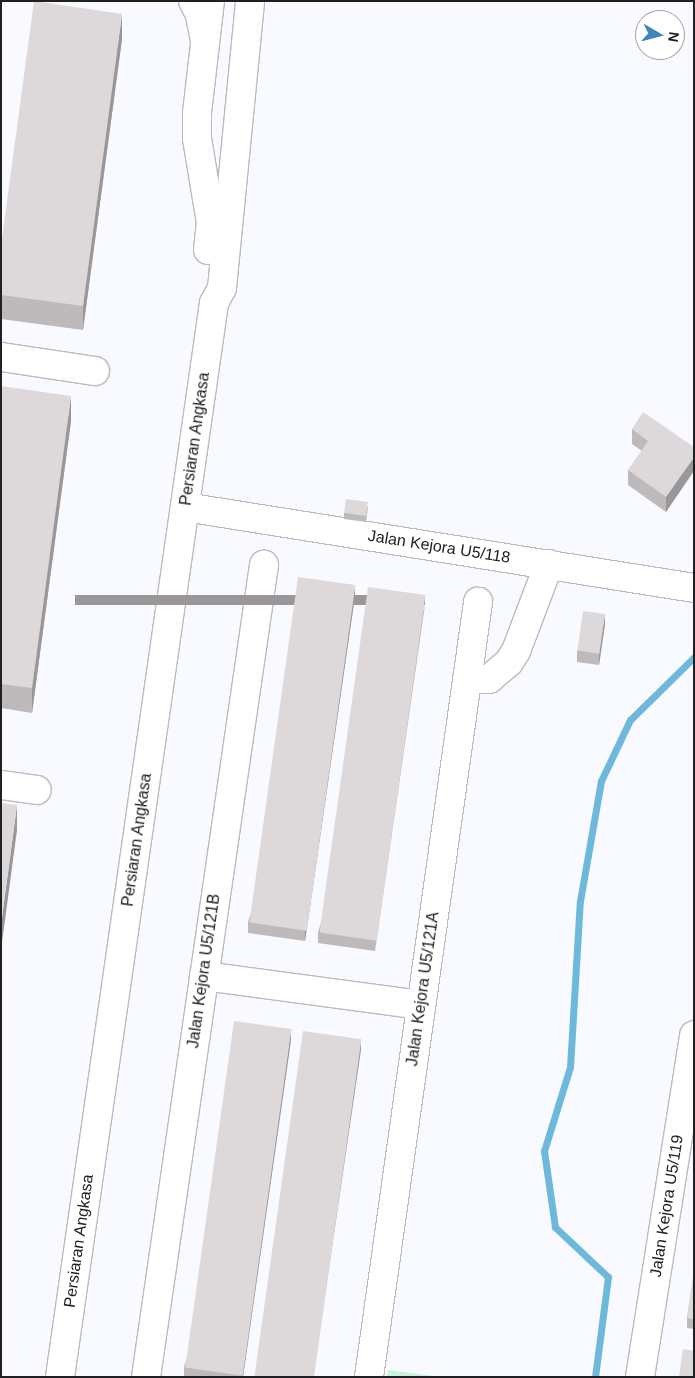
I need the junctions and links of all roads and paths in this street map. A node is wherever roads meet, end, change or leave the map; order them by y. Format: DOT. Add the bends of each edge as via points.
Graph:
graph roads {
  1 [pos="193,1"];
  2 [pos="210,1"];
  3 [pos="250,1"];
  4 [pos="205,40"];
  5 [pos="214,304"];
  6 [pos="1,357"];
  7 [pos="95,371"];
  8 [pos="185,507"];
  9 [pos="549,564"];
  10 [pos="264,565"];
  11 [pos="694,588"];
  12 [pos="478,602"];
  13 [pos="467,679"];
  14 [pos="1,785"];
  15 [pos="37,790"];
  16 [pos="204,976"];
  17 [pos="421,1005"];
  18 [pos="694,1036"];
  19 [pos="60,1377"];
  20 [pos="146,1377"];
  21 [pos="368,1377"];
  22 [pos="640,1377"];
  1 -- 4 [label="street" via="200,15"];
  2 -- 4 [label="street"];
  3 -- 5 [label="street, Persiaran Angkasa" via="222,288"];
  4 -- 5 [label="street" via="197,138 211,223 204,289"];
  5 -- 8 [label="street, Persiaran Angkasa"];
  6 -- 7 [label="street"];
  8 -- 9 [label="street, Jalan Kejora U5/118"];
  8 -- 19 [label="street, Persiaran Angkasa"];
  9 -- 11 [label="street, Jalan Kejora U5/118"];
  9 -- 13 [label="street" via="509,662 489,679"];
  10 -- 16 [label="street, Jalan Kejora U5/121B"];
  12 -- 13 [label="street, Jalan Kejora U5/121A"];
  13 -- 17 [label="street, Jalan Kejora U5/121A"];
  14 -- 15 [label="street"];
  16 -- 17 [label="street"];
  16 -- 20 [label="street, Jalan Kejora U5/121B"];
  17 -- 21 [label="street, Jalan Kejora U5/121A"];
  18 -- 22 [label="street, Jalan Kejora U5/119"];
}
